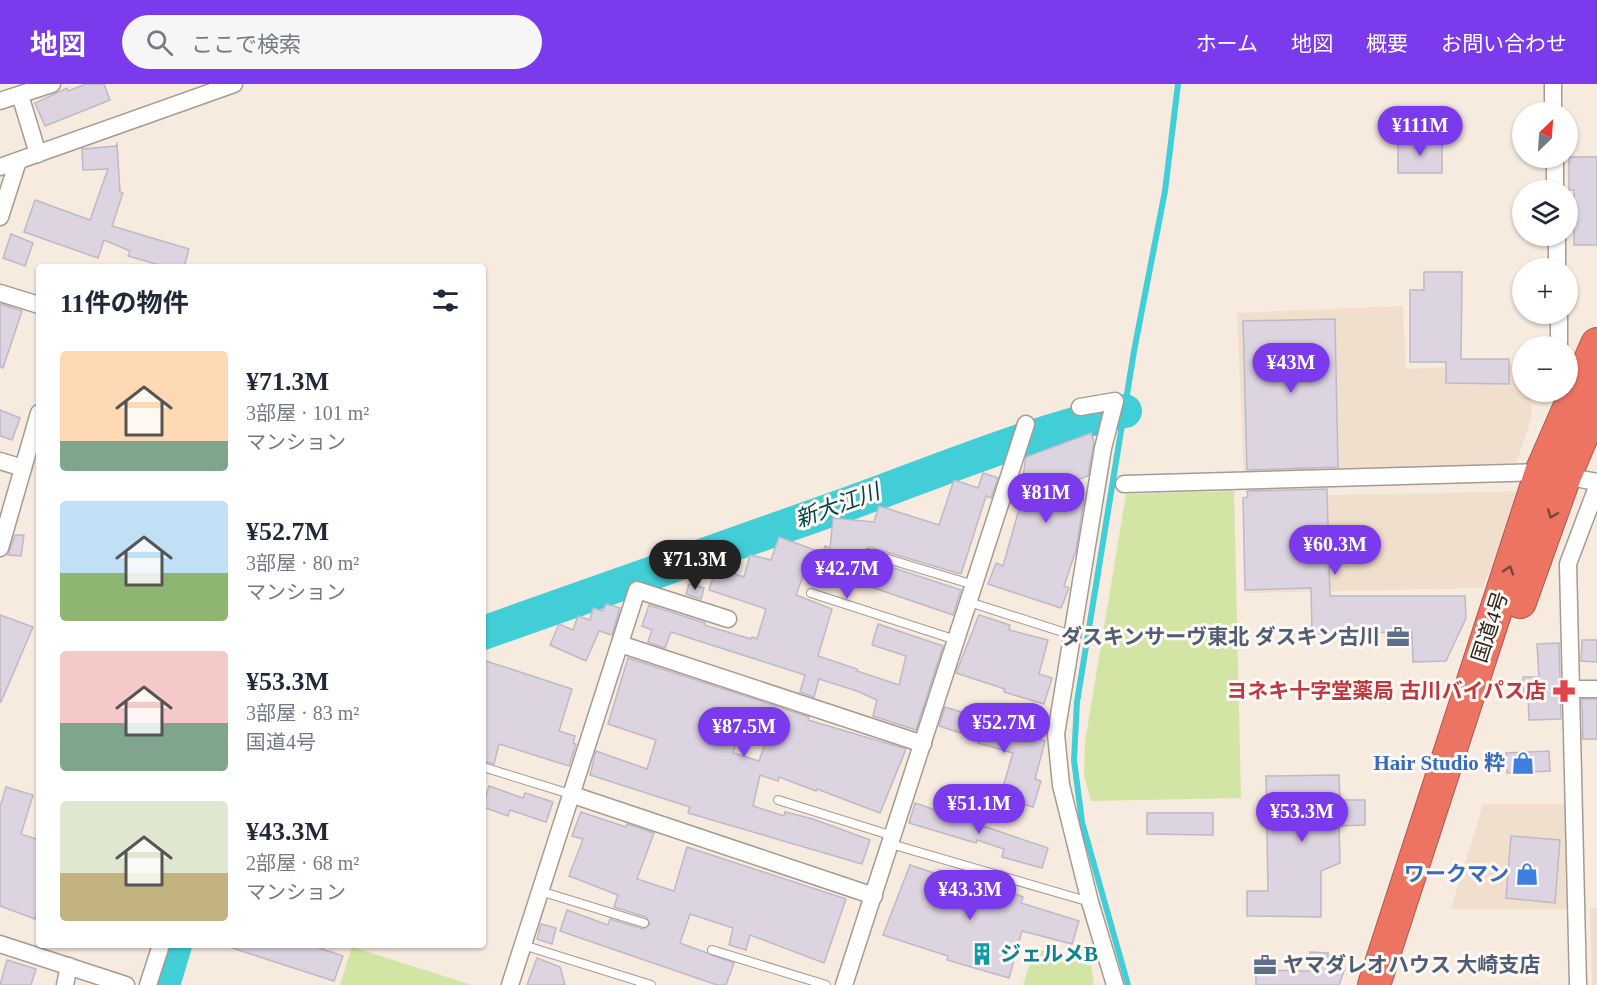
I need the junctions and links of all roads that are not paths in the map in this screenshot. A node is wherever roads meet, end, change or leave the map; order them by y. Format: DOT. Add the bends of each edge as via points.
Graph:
graph roads {
  1 [pos="52,84"];
  2 [pos="234,84"];
  3 [pos="1553,84"];
  4 [pos="20,95"];
  5 [pos="0,101"];
  6 [pos="1553,102"];
  7 [pos="38,154"];
  8 [pos="18,161"];
  9 [pos="0,167"];
  10 [pos="0,217"];
  11 [pos="0,293"];
  12 [pos="36,304"];
  13 [pos="1583,358"];
  14 [pos="1597,401"];
  15 [pos="1080,407"];
  16 [pos="1025,425"];
  17 [pos="34,443"];
  18 [pos="0,462"];
  19 [pos="23,468"];
  20 [pos="1553,474"];
  21 [pos="1597,482"];
  22 [pos="1124,484"];
  23 [pos="1597,487"];
  24 [pos="0,548"];
  25 [pos="868,553"];
  26 [pos="974,585"];
  27 [pos="811,593"];
  28 [pos="969,602"];
  29 [pos="728,619"];
  30 [pos="1072,635"];
  31 [pos="956,640"];
  32 [pos="620,644"];
  33 [pos="1571,689"];
  34 [pos="1597,689"];
  35 [pos="923,744"];
  36 [pos="486,768"];
  37 [pos="570,794"];
  38 [pos="778,800"];
  39 [pos="892,840"];
  40 [pos="540,891"];
  41 [pos="874,896"];
  42 [pos="1090,902"];
  43 [pos="644,923"];
  44 [pos="0,944"];
  45 [pos="523,945"];
  46 [pos="160,948"];
  47 [pos="712,950"];
  48 [pos="43,951"];
  49 [pos="73,968"];
  50 [pos="65,985"];
  51 [pos="126,985"];
  52 [pos="148,985"];
  53 [pos="510,985"];
  54 [pos="651,985"];
  55 [pos="826,985"];
  56 [pos="844,985"];
  57 [pos="1115,985"];
  58 [pos="1374,985"];
  59 [pos="1396,985"];
  60 [pos="1578,985"];
  1 -- 4 [label="street"];
  2 -- 7 [label="street"];
  3 -- 6 [label="street"];
  4 -- 5 [label="street"];
  4 -- 7 [label="street"];
  7 -- 8 [label="street"];
  8 -- 9 [label="street"];
  8 -- 10 [label="street"];
  11 -- 12 [label="street"];
  13 -- 20 [label="highway, 国道4号"];
  14 -- 20 [label="highway, 国道4号"];
  15 -- 30 [label="street" via="1107,402"];
  16 -- 26 [label="street"];
  17 -- 19 [label="street"];
  18 -- 19 [label="street"];
  19 -- 24 [label="street"];
  20 -- 21 [label="street"];
  20 -- 22 [label="street"];
  58 -- 20 [label="highway, 国道4号, one-way"];
  20 -- 59 [label="highway, 国道4号, one-way"];
  23 -- 33 [label="street" via="1568,564"];
  25 -- 26 [label="lane"];
  26 -- 28 [label="street"];
  27 -- 31 [label="lane"];
  28 -- 30 [label="lane"];
  28 -- 31 [label="street"];
  29 -- 32 [label="street" via="637,590"];
  30 -- 42 [label="street" via="1056,734 1061,785"];
  31 -- 35 [label="street"];
  32 -- 35 [label="street"];
  32 -- 37 [label="street"];
  33 -- 34 [label="street"];
  33 -- 60 [label="street"];
  35 -- 39 [label="street"];
  36 -- 37 [label="lane"];
  37 -- 40 [label="street"];
  37 -- 41 [label="street"];
  38 -- 39 [label="lane"];
  39 -- 41 [label="street"];
  39 -- 42 [label="lane"];
  40 -- 43 [label="lane"];
  40 -- 45 [label="street"];
  41 -- 56 [label="street"];
  42 -- 57 [label="street"];
  44 -- 48 [label="street"];
  45 -- 53 [label="street"];
  45 -- 54 [label="lane"];
  46 -- 52 [label="street"];
  47 -- 55 [label="lane"];
  48 -- 49 [label="street"];
  49 -- 50 [label="street"];
  49 -- 51 [label="street"];
}
